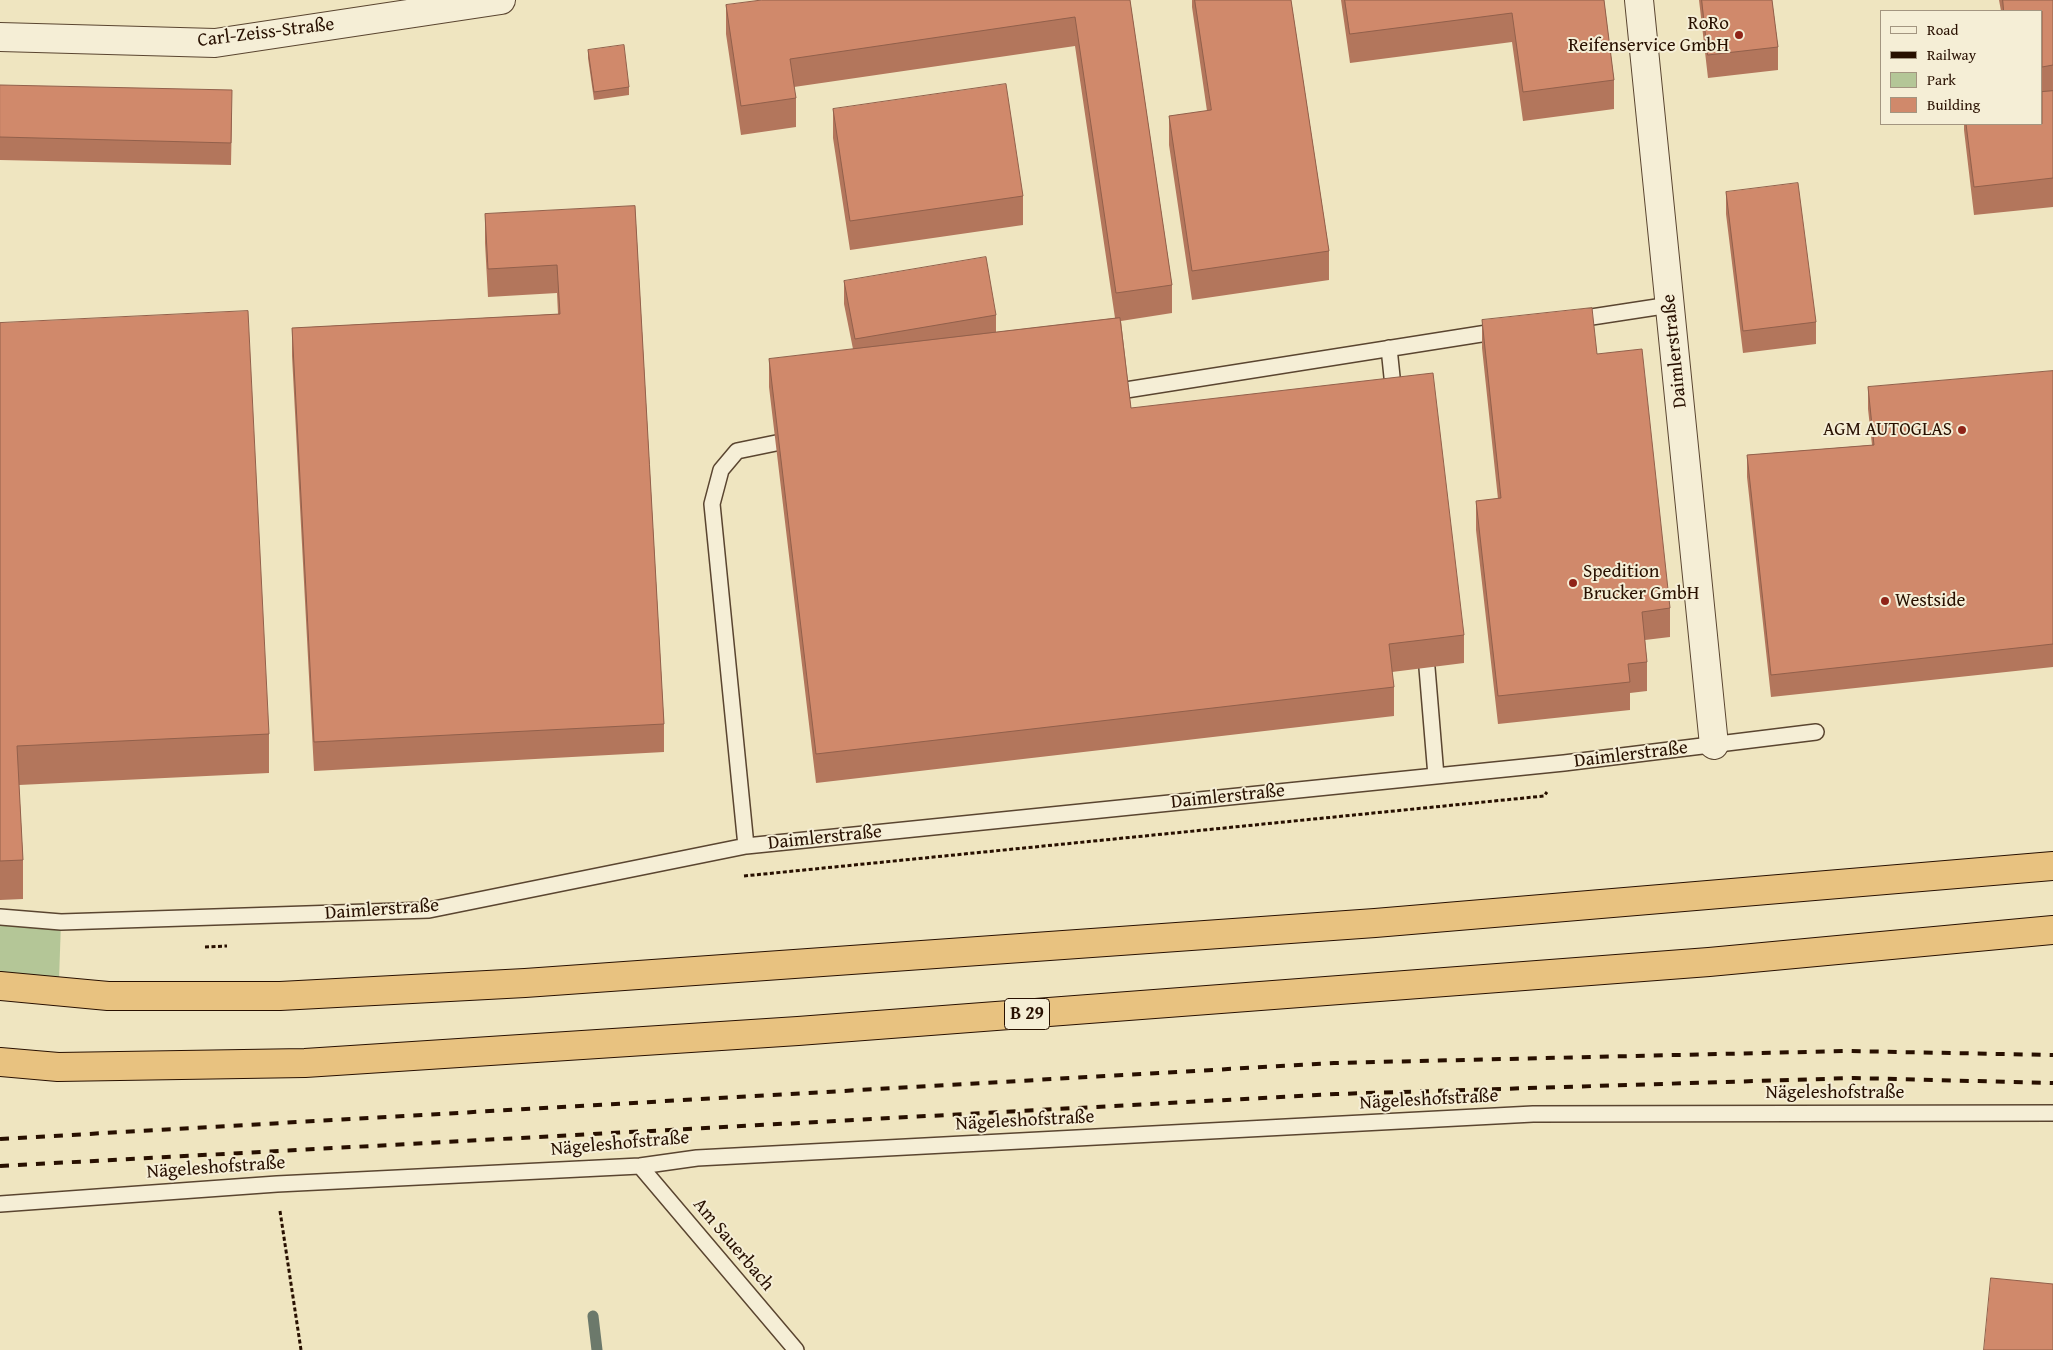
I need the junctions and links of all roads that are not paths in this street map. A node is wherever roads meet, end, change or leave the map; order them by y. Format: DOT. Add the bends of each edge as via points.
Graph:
graph roads {
  1 [pos="501,0"];
  2 [pos="1639,0"];
  3 [pos="0,37"];
  4 [pos="1670,305"];
  5 [pos="1554,323"];
  6 [pos="1515,329"];
  7 [pos="1389,348"];
  8 [pos="1126,390"];
  9 [pos="1395,406"];
  10 [pos="776,442"];
  11 [pos="1427,668"];
  12 [pos="1816,732"];
  13 [pos="1714,745"];
  14 [pos="1436,776"];
  15 [pos="746,846"];
  16 [pos="2053,866"];
  17 [pos="2,918"];
  18 [pos="2053,930"];
  19 [pos="0,986"];
  20 [pos="0,1062"];
  21 [pos="2053,1112"];
  22 [pos="640,1166"];
  23 [pos="0,1204"];
  24 [pos="796,1350"];
  1 -- 3 [label="street, Carl-Zeiss-Straße" via="215,42"];
  2 -- 4 [label="street, Daimlerstraße"];
  4 -- 5 [label="lane"];
  4 -- 13 [label="street, Daimlerstraße"];
  6 -- 7 [label="lane"];
  7 -- 8 [label="lane"];
  7 -- 9 [label="lane"];
  10 -- 15 [label="lane" via="737,451 721,470 712,504"];
  11 -- 14 [label="lane"];
  12 -- 13 [label="lane"];
  13 -- 14 [label="lane, Daimlerstraße"];
  14 -- 15 [label="lane, Daimlerstraße"];
  15 -- 17 [label="lane, Daimlerstraße" via="429,910 61,922"];
  16 -- 19 [label="highway" via="1375,923 525,984 280,996 108,996"];
  18 -- 20 [label="highway, B 29" via="1709,962 818,1030 345,1061 58,1066"];
  21 -- 22 [label="lane, Nägeleshofstraße" via="1533,1114 697,1158"];
  22 -- 23 [label="lane, Nägeleshofstraße" via="276,1184"];
  22 -- 24 [label="lane, Am Sauerbach"];
}
